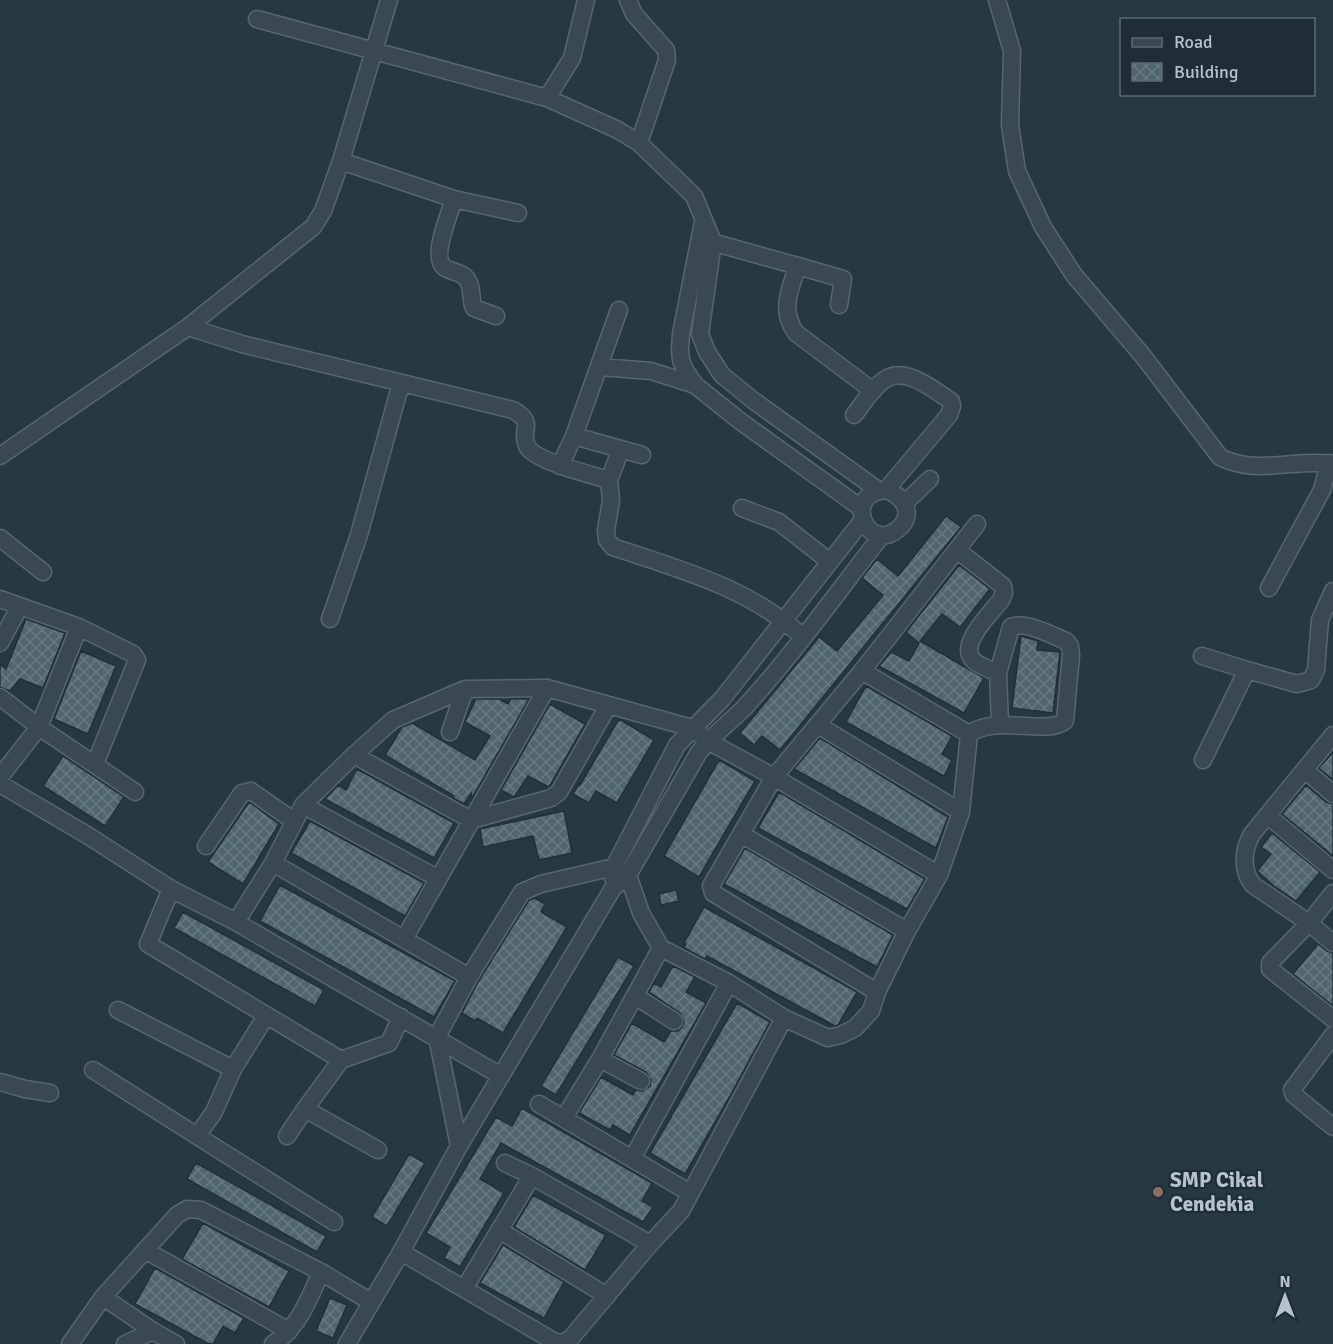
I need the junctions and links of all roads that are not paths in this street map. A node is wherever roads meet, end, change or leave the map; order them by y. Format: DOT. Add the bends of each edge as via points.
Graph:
graph roads {
  1 [pos="389,0"];
  2 [pos="586,0"];
  3 [pos="628,0"];
  4 [pos="997,0"];
  5 [pos="257,19"];
  6 [pos="374,51"];
  7 [pos="547,98"];
  8 [pos="639,143"];
  9 [pos="340,161"];
  10 [pos="454,199"];
  11 [pos="518,213"];
  12 [pos="706,241"];
  13 [pos="798,266"];
  14 [pos="839,305"];
  15 [pos="619,310"];
  16 [pos="496,316"];
  17 [pos="188,327"];
  18 [pos="600,367"];
  19 [pos="401,383"];
  20 [pos="695,385"];
  21 [pos="873,391"];
  22 [pos="754,401"];
  23 [pos="854,415"];
  24 [pos="740,421"];
  25 [pos="574,436"];
  26 [pos="621,449"];
  27 [pos="642,455"];
  28 [pos="0,456"];
  29 [pos="1331,464"];
  30 [pos="560,466"];
  31 [pos="930,479"];
  32 [pos="609,480"];
  33 [pos="882,490"];
  34 [pos="905,503"];
  35 [pos="742,508"];
  36 [pos="862,515"];
  37 [pos="978,524"];
  38 [pos="882,535"];
  39 [pos="0,538"];
  40 [pos="957,550"];
  41 [pos="830,562"];
  42 [pos="43,572"];
  43 [pos="1269,588"];
  44 [pos="1333,591"];
  45 [pos="0,599"];
  46 [pos="20,606"];
  47 [pos="330,619"];
  48 [pos="785,620"];
  49 [pos="79,627"];
  50 [pos="803,637"];
  51 [pos="0,643"];
  52 [pos="1202,656"];
  53 [pos="1247,670"];
  54 [pos="862,672"];
  55 [pos="998,674"];
  56 [pos="547,687"];
  57 [pos="465,689"];
  58 [pos="0,697"];
  59 [pos="608,706"];
  60 [pos="818,725"];
  61 [pos="1000,725"];
  62 [pos="39,727"];
  63 [pos="692,728"];
  64 [pos="450,732"];
  65 [pos="969,734"];
  66 [pos="1333,735"];
  67 [pos="708,741"];
  68 [pos="354,755"];
  69 [pos="1203,760"];
  70 [pos="94,764"];
  71 [pos="1305,770"];
  72 [pos="0,777"];
  73 [pos="774,777"];
  74 [pos="0,784"];
  75 [pos="135,792"];
  76 [pos="1333,794"];
  77 [pos="303,805"];
  78 [pos="961,812"];
  79 [pos="1267,815"];
  80 [pos="471,820"];
  81 [pos="294,821"];
  82 [pos="741,834"];
  83 [pos="206,846"];
  84 [pos="273,863"];
  85 [pos="1333,870"];
  86 [pos="621,871"];
  87 [pos="939,875"];
  88 [pos="437,878"];
  89 [pos="171,889"];
  90 [pos="1333,893"];
  91 [pos="236,922"];
  92 [pos="1309,923"];
  93 [pos="907,931"];
  94 [pos="404,939"];
  95 [pos="1333,943"];
  96 [pos="661,948"];
  97 [pos="469,977"];
  98 [pos="729,983"];
  99 [pos="877,992"];
  100 [pos="635,996"];
  101 [pos="118,1010"];
  102 [pos="266,1016"];
  103 [pos="400,1017"];
  104 [pos="784,1018"];
  105 [pos="1333,1019"];
  106 [pos="674,1021"];
  107 [pos="1333,1035"];
  108 [pos="437,1037"];
  109 [pos="600,1059"];
  110 [pos="341,1060"];
  111 [pos="233,1069"];
  112 [pos="93,1070"];
  113 [pos="501,1076"];
  114 [pos="641,1081"];
  115 [pos="0,1082"];
  116 [pos="50,1093"];
  117 [pos="538,1104"];
  118 [pos="305,1109"];
  119 [pos="564,1118"];
  120 [pos="1333,1127"];
  121 [pos="287,1136"];
  122 [pos="197,1137"];
  123 [pos="459,1146"];
  124 [pos="378,1150"];
  125 [pos="632,1159"];
  126 [pos="505,1163"];
  127 [pos="532,1176"];
  128 [pos="690,1192"];
  129 [pos="334,1222"];
  130 [pos="500,1230"];
  131 [pos="650,1244"];
  132 [pos="144,1250"];
  133 [pos="400,1252"];
  134 [pos="321,1272"];
  135 [pos="464,1289"];
  136 [pos="606,1296"];
  137 [pos="103,1297"];
  138 [pos="371,1302"];
  139 [pos="153,1331"];
  140 [pos="289,1331"];
  141 [pos="70,1344"];
  142 [pos="124,1344"];
  143 [pos="176,1344"];
  144 [pos="273,1344"];
  145 [pos="347,1344"];
  1 -- 6 [label="street"];
  2 -- 7 [label="street" via="572,58"];
  3 -- 8 [label="street" via="634,14 666,50 667,60"];
  4 -- 29 [label="street" via="1012,51 1010,125 1017,171 1043,227 1074,275 1143,356 1220,457 1248,467"];
  5 -- 6 [label="street"];
  6 -- 7 [label="street"];
  6 -- 9 [label="street"];
  7 -- 8 [label="street"];
  8 -- 12 [label="street" via="694,196"];
  9 -- 10 [label="street"];
  9 -- 17 [label="street" via="323,211 313,227"];
  10 -- 11 [label="street"];
  10 -- 16 [label="street" via="439,260 469,282 474,308"];
  12 -- 13 [label="street"];
  12 -- 20 [label="street" via="680,350 685,370"];
  12 -- 22 [label="street" via="700,334 722,375"];
  13 -- 14 [label="street" via="843,279"];
  13 -- 21 [label="street" via="787,303 788,323 795,333"];
  15 -- 18 [label="street"];
  17 -- 19 [label="street"];
  17 -- 28 [label="street"];
  18 -- 20 [label="street" via="651,371"];
  18 -- 25 [label="street"];
  19 -- 30 [label="street" via="513,410 524,416 528,447"];
  19 -- 47 [label="street" via="360,535"];
  20 -- 24 [label="street"];
  21 -- 23 [label="street"];
  21 -- 33 [label="street" via="886,378 910,377 951,401 952,406 949,415"];
  22 -- 24 [label="street"];
  22 -- 33 [label="street"];
  24 -- 36 [label="street"];
  25 -- 26 [label="street"];
  25 -- 30 [label="street"];
  26 -- 27 [label="street"];
  26 -- 32 [label="street"];
  29 -- 43 [label="street" via="1322,490"];
  30 -- 32 [label="street"];
  31 -- 34 [label="street"];
  32 -- 48 [label="street" via="611,501 606,530 613,547 726,586"];
  33 -- 34 [label="street" via="897,494"];
  33 -- 36 [label="street" via="867,497"];
  34 -- 38 [label="street" via="902,526"];
  35 -- 41 [label="street" via="779,522"];
  36 -- 38 [label="street" via="870,531"];
  36 -- 41 [label="street"];
  37 -- 40 [label="street"];
  38 -- 50 [label="street"];
  39 -- 42 [label="street"];
  40 -- 54 [label="street"];
  40 -- 55 [label="street" via="1004,586 1001,600 969,641 968,652 973,661"];
  41 -- 48 [label="street"];
  44 -- 53 [label="street" via="1320,620 1316,670 1311,680 1297,684"];
  45 -- 46 [label="street"];
  46 -- 49 [label="street"];
  46 -- 51 [label="street"];
  48 -- 50 [label="street"];
  48 -- 63 [label="street" via="722,699"];
  49 -- 62 [label="street"];
  49 -- 70 [label="street" via="133,654 136,660"];
  50 -- 67 [label="street" via="744,707"];
  52 -- 53 [label="street"];
  53 -- 69 [label="street"];
  54 -- 60 [label="street"];
  54 -- 65 [label="street"];
  55 -- 61 [label="street"];
  55 -- 61 [label="street" via="1011,627 1018,624 1066,641 1070,646 1065,722 1055,726"];
  56 -- 57 [label="street"];
  56 -- 59 [label="street"];
  56 -- 80 [label="street"];
  57 -- 64 [label="street"];
  57 -- 68 [label="street" via="393,720"];
  58 -- 62 [label="street"];
  59 -- 63 [label="street"];
  59 -- 80 [label="street" via="560,792 551,798"];
  60 -- 73 [label="street"];
  60 -- 78 [label="street"];
  61 -- 65 [label="street" via="978,727"];
  62 -- 70 [label="street"];
  62 -- 72 [label="street"];
  63 -- 67 [label="street"];
  63 -- 86 [label="street" via="677,745"];
  65 -- 78 [label="street"];
  66 -- 71 [label="street"];
  67 -- 73 [label="street"];
  67 -- 86 [label="street"];
  68 -- 77 [label="street"];
  68 -- 80 [label="street"];
  70 -- 75 [label="street"];
  71 -- 76 [label="street"];
  71 -- 79 [label="street"];
  73 -- 82 [label="street"];
  73 -- 87 [label="street"];
  74 -- 89 [label="street"];
  77 -- 81 [label="street"];
  77 -- 88 [label="street"];
  78 -- 87 [label="street"];
  79 -- 85 [label="street"];
  79 -- 92 [label="street" via="1248,841 1246,877"];
  80 -- 88 [label="street"];
  81 -- 83 [label="street" via="246,791"];
  81 -- 84 [label="street"];
  82 -- 93 [label="street"];
  82 -- 99 [label="street" via="711,886 713,893"];
  84 -- 91 [label="street"];
  84 -- 94 [label="street"];
  86 -- 96 [label="street"];
  86 -- 97 [label="street" via="541,884 522,892"];
  86 -- 113 [label="street"];
  87 -- 93 [label="street"];
  88 -- 94 [label="street"];
  89 -- 91 [label="street"];
  89 -- 102 [label="street" via="148,944"];
  90 -- 92 [label="street"];
  91 -- 103 [label="street"];
  92 -- 95 [label="street"];
  92 -- 105 [label="street" via="1270,963 1270,969"];
  93 -- 99 [label="street"];
  94 -- 97 [label="street"];
  96 -- 98 [label="street"];
  96 -- 100 [label="street"];
  97 -- 108 [label="street"];
  98 -- 104 [label="street"];
  98 -- 125 [label="street"];
  99 -- 104 [label="street" via="871,1011 855,1028 841,1035 828,1038"];
  100 -- 106 [label="street"];
  100 -- 109 [label="street"];
  101 -- 111 [label="street"];
  102 -- 110 [label="street"];
  102 -- 111 [label="street"];
  103 -- 108 [label="street"];
  103 -- 110 [label="street" via="389,1043"];
  104 -- 128 [label="street"];
  107 -- 120 [label="street" via="1292,1090"];
  108 -- 113 [label="street"];
  108 -- 123 [label="street"];
  109 -- 114 [label="street"];
  109 -- 119 [label="street"];
  110 -- 118 [label="street"];
  111 -- 122 [label="street" via="214,1112"];
  112 -- 122 [label="street"];
  113 -- 123 [label="street"];
  115 -- 116 [label="street"];
  117 -- 119 [label="street"];
  118 -- 121 [label="street"];
  118 -- 124 [label="street"];
  119 -- 125 [label="street"];
  122 -- 129 [label="street"];
  123 -- 133 [label="street"];
  125 -- 128 [label="street"];
  126 -- 127 [label="street"];
  127 -- 130 [label="street"];
  127 -- 131 [label="street"];
  128 -- 131 [label="street" via="681,1211"];
  130 -- 135 [label="street"];
  130 -- 136 [label="street"];
  131 -- 136 [label="street"];
  132 -- 134 [label="street" via="177,1215 194,1209"];
  132 -- 137 [label="street"];
  132 -- 140 [label="street"];
  133 -- 135 [label="street"];
  133 -- 138 [label="street"];
  134 -- 138 [label="street"];
  134 -- 140 [label="street" via="306,1307"];
  135 -- 136 [label="street" via="563,1343"];
  137 -- 139 [label="street"];
  137 -- 141 [label="street"];
  138 -- 145 [label="street"];
  139 -- 142 [label="street"];
  139 -- 143 [label="street"];
  140 -- 144 [label="street"];
}
